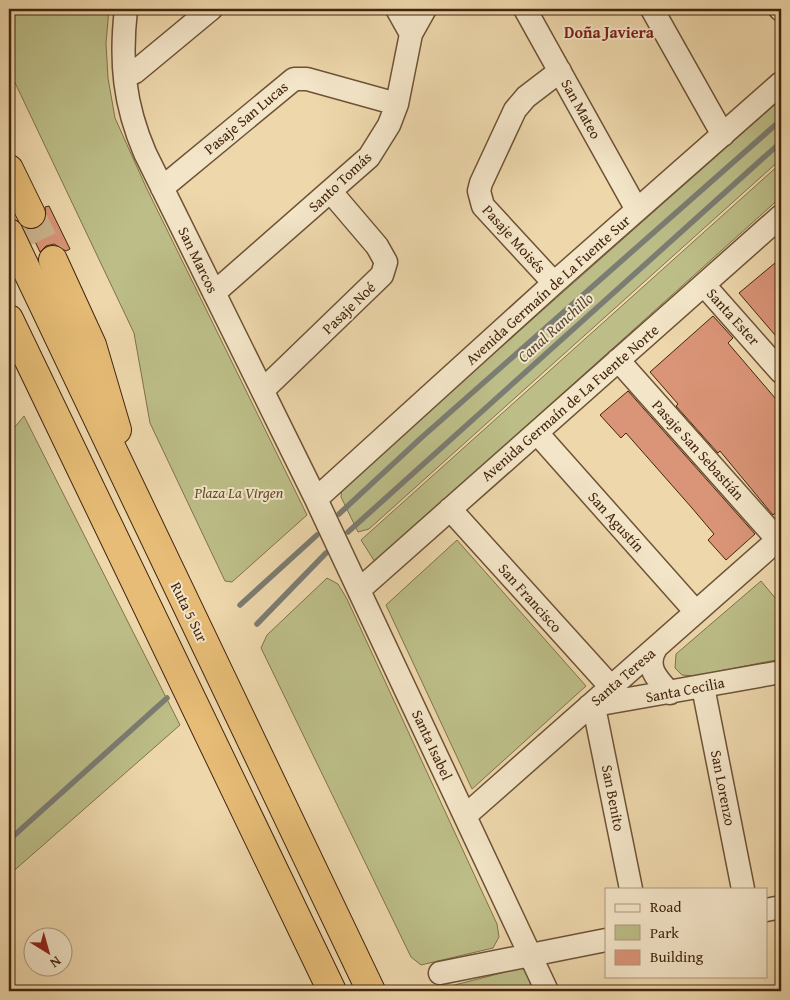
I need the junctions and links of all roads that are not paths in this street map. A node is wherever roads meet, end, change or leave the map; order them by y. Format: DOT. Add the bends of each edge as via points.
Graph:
graph roads {
  1 [pos="126,9"];
  2 [pos="211,9"];
  3 [pos="397,9"];
  4 [pos="425,9"];
  5 [pos="525,9"];
  6 [pos="652,9"];
  7 [pos="411,34"];
  8 [pos="560,71"];
  9 [pos="125,77"];
  10 [pos="781,83"];
  11 [pos="397,104"];
  12 [pos="723,134"];
  13 [pos="9,169"];
  14 [pos="162,188"];
  15 [pos="331,192"];
  16 [pos="637,210"];
  17 [pos="31,214"];
  18 [pos="781,216"];
  19 [pos="9,233"];
  20 [pos="53,260"];
  21 [pos="554,283"];
  22 [pos="704,285"];
  23 [pos="214,293"];
  24 [pos="9,319"];
  25 [pos="618,360"];
  26 [pos="781,372"];
  27 [pos="263,390"];
  28 [pos="537,432"];
  29 [pos="316,499"];
  30 [pos="450,508"];
  31 [pos="145,522"];
  32 [pos="780,539"];
  33 [pos="359,590"];
  34 [pos="696,612"];
  35 [pos="656,648"];
  36 [pos="781,672"];
  37 [pos="611,687"];
  38 [pos="704,687"];
  39 [pos="670,693"];
  40 [pos="592,706"];
  41 [pos="465,816"];
  42 [pos="631,888"];
  43 [pos="743,888"];
  44 [pos="781,907"];
  45 [pos="768,910"];
  46 [pos="605,940"];
  47 [pos="529,954"];
  48 [pos="440,973"];
  49 [pos="332,991"];
  50 [pos="371,991"];
  51 [pos="547,991"];
  1 -- 9 [label="street, San Marcos" via="122,41"];
  2 -- 9 [label="street"];
  3 -- 7 [label="street"];
  4 -- 7 [label="street, Santo Tomás"];
  5 -- 8 [label="street, San Mateo"];
  6 -- 12 [label="street"];
  7 -- 11 [label="street, Santo Tomás"];
  8 -- 16 [label="street, San Mateo"];
  8 -- 21 [label="street, Pasaje Moisés" via="526,97 515,110 479,191 483,206"];
  9 -- 14 [label="street, San Marcos" via="126,98 137,133"];
  10 -- 12 [label="street, Avenida Germaín de La Fuente Sur"];
  11 -- 14 [label="street, Pasaje San Lucas" via="307,79 294,79"];
  11 -- 15 [label="street, Santo Tomás" via="389,125 369,156"];
  12 -- 16 [label="street, Avenida Germaín de La Fuente Sur"];
  13 -- 17 [label="highway"];
  14 -- 23 [label="street, San Marcos"];
  15 -- 23 [label="street, Santo Tomás"];
  15 -- 27 [label="street, Pasaje Noé" via="377,246 386,262 382,275"];
  16 -- 21 [label="street, Avenida Germaín de La Fuente Sur"];
  18 -- 22 [label="street, Avenida Germaín de La Fuente Norte"];
  19 -- 31 [label="highway, Ruta 5 Sur"];
  20 -- 31 [label="highway" via="92,345"];
  21 -- 29 [label="street, Avenida Germaín de La Fuente Sur"];
  22 -- 25 [label="street, Avenida Germaín de La Fuente Norte"];
  22 -- 26 [label="street, Santa Ester"];
  23 -- 27 [label="street, San Marcos"];
  24 -- 49 [label="highway"];
  25 -- 28 [label="street, Avenida Germaín de La Fuente Norte"];
  25 -- 32 [label="street, Pasaje San Sebastián"];
  27 -- 29 [label="street, San Marcos"];
  28 -- 30 [label="street, Avenida Germaín de La Fuente Norte"];
  28 -- 34 [label="street, San Agustín"];
  29 -- 33 [label="street, Santa Isabel"];
  30 -- 33 [label="street, Avenida Germaín de La Fuente Norte"];
  30 -- 37 [label="street, San Francisco"];
  31 -- 50 [label="highway, Ruta 5 Sur"];
  32 -- 34 [label="street, Santa Teresa"];
  33 -- 41 [label="street, Santa Isabel"];
  34 -- 35 [label="street, Santa Teresa"];
  35 -- 37 [label="street, Santa Teresa"];
  35 -- 39 [label="street" via="652,654 652,671"];
  36 -- 38 [label="street, Santa Cecilia"];
  37 -- 40 [label="street, Santa Teresa"];
  38 -- 39 [label="street, Santa Cecilia"];
  38 -- 43 [label="street, San Lorenzo"];
  39 -- 40 [label="street, Santa Cecilia"];
  40 -- 41 [label="street, Santa Teresa"];
  40 -- 42 [label="street, San Benito"];
  41 -- 47 [label="street, Santa Isabel"];
  44 -- 45 [label="street"];
  46 -- 47 [label="street"];
  47 -- 48 [label="street"];
  47 -- 51 [label="street, Santa Isabel"];
}
